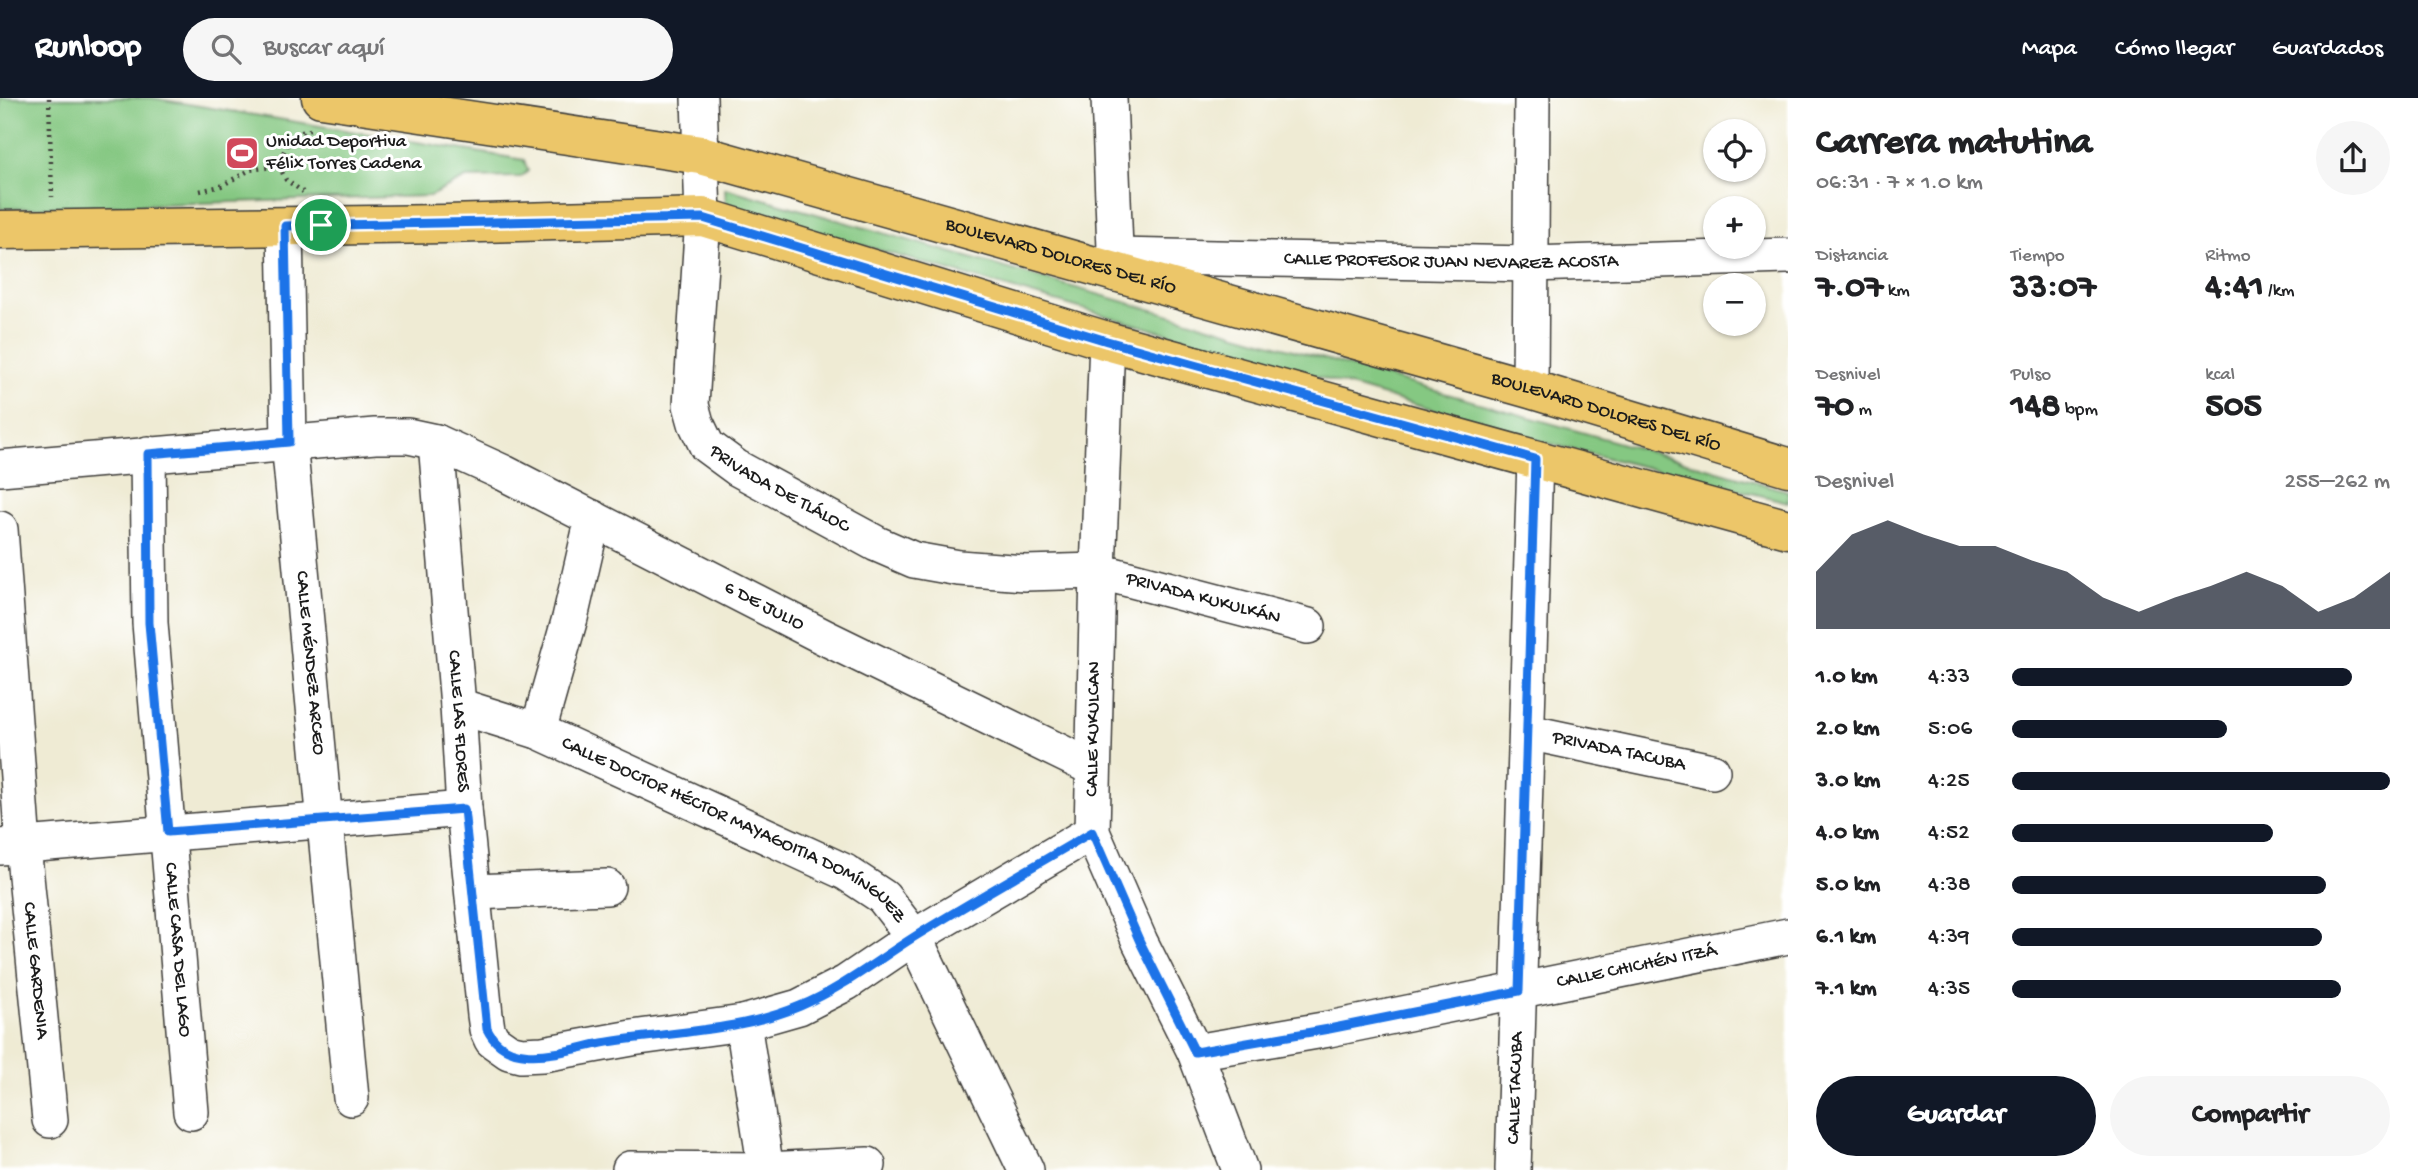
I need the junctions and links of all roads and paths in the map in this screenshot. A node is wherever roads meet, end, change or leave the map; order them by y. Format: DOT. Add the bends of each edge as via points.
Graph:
graph roads {
  1 [pos="48,98"];
  2 [pos="699,98"];
  3 [pos="1109,98"];
  4 [pos="1532,98"];
  5 [pos="319,113"];
  6 [pos="701,155"];
  7 [pos="279,166"];
  8 [pos="192,192"];
  9 [pos="52,197"];
  10 [pos="703,218"];
  11 [pos="303,226"];
  12 [pos="0,230"];
  13 [pos="1788,256"];
  14 [pos="1531,264"];
  15 [pos="1116,265"];
  16 [pos="1107,341"];
  17 [pos="1530,389"];
  18 [pos="289,442"];
  19 [pos="436,442"];
  20 [pos="148,454"];
  21 [pos="1535,459"];
  22 [pos="1788,467"];
  23 [pos="0,468"];
  24 [pos="593,518"];
  25 [pos="0,529"];
  26 [pos="1788,529"];
  27 [pos="1098,571"];
  28 [pos="1308,625"];
  29 [pos="458,706"];
  30 [pos="538,731"];
  31 [pos="1527,732"];
  32 [pos="1093,768"];
  33 [pos="1712,771"];
  34 [pos="464,809"];
  35 [pos="323,820"];
  36 [pos="168,832"];
  37 [pos="1092,832"];
  38 [pos="12,847"];
  39 [pos="607,887"];
  40 [pos="474,892"];
  41 [pos="1788,936"];
  42 [pos="914,937"];
  43 [pos="1519,991"];
  44 [pos="743,1023"];
  45 [pos="1195,1052"];
  46 [pos="351,1098"];
  47 [pos="191,1112"];
  48 [pos="50,1120"];
  49 [pos="868,1165"];
  50 [pos="630,1169"];
  51 [pos="766,1170"];
  52 [pos="1026,1170"];
  53 [pos="1240,1170"];
  54 [pos="1513,1170"];
  1 -- 9 [label="path"];
  2 -- 6 [label="street, PRIVADA DE TLÁLOC"];
  3 -- 15 [label="street"];
  4 -- 14 [label="street"];
  5 -- 6 [label="main road, BOULEVARD DOLORES DEL RÍO"];
  5 -- 7 [label="path" via="285,146"];
  6 -- 10 [label="street, PRIVADA DE TLÁLOC"];
  6 -- 15 [label="main road, BOULEVARD DOLORES DEL RÍO"];
  7 -- 8 [label="path" via="250,170 221,186"];
  7 -- 11 [label="path" via="286,180 301,191 321,194"];
  10 -- 11 [label="main road"];
  10 -- 16 [label="main road"];
  10 -- 27 [label="street, PRIVADA DE TLÁLOC" via="691,405 707,446 749,474 914,560 1025,573"];
  11 -- 12 [label="main road"];
  11 -- 18 [label="street, CALLE MÉNDEZ ARCEO"];
  13 -- 14 [label="street, CALLE PROFESOR JUAN NEVAREZ ACOSTA"];
  14 -- 15 [label="street, CALLE PROFESOR JUAN NEVAREZ ACOSTA"];
  14 -- 17 [label="street"];
  15 -- 17 [label="main road, BOULEVARD DOLORES DEL RÍO"];
  16 -- 21 [label="main road"];
  16 -- 27 [label="street, CALLE KUKULCAN"];
  17 -- 22 [label="main road, BOULEVARD DOLORES DEL RÍO"];
  18 -- 19 [label="street, 6 DE JULIO" via="408,436"];
  18 -- 20 [label="street, 6 DE JULIO"];
  18 -- 35 [label="street, CALLE MÉNDEZ ARCEO"];
  19 -- 24 [label="street, 6 DE JULIO"];
  19 -- 29 [label="street, CALLE LAS FLORES"];
  20 -- 23 [label="street, 6 DE JULIO"];
  20 -- 36 [label="street, CALLE CASA DEL LAGO" via="149,623"];
  21 -- 26 [label="main road"];
  21 -- 31 [label="street, CALLE TACUBA"];
  24 -- 30 [label="street"];
  24 -- 32 [label="street, 6 DE JULIO"];
  25 -- 38 [label="street, CALLE GARDENIA"];
  27 -- 28 [label="street, PRIVADA KUKULKÁN"];
  27 -- 32 [label="street, CALLE KUKULCAN"];
  29 -- 30 [label="street, CALLE DOCTOR HÉCTOR MAYAGOITIA DOMÍNGUEZ"];
  29 -- 34 [label="street, CALLE LAS FLORES"];
  30 -- 42 [label="street, CALLE DOCTOR HÉCTOR MAYAGOITIA DOMÍNGUEZ" via="845,872 883,897"];
  31 -- 33 [label="street, PRIVADA TACUBA"];
  31 -- 43 [label="street, CALLE TACUBA"];
  32 -- 37 [label="street, CALLE KUKULCAN"];
  34 -- 35 [label="street"];
  34 -- 40 [label="street, CALLE LAS FLORES"];
  35 -- 36 [label="street"];
  35 -- 46 [label="street, CALLE MÉNDEZ ARCEO"];
  36 -- 38 [label="street"];
  36 -- 47 [label="street, CALLE CASA DEL LAGO"];
  37 -- 42 [label="street"];
  37 -- 45 [label="street, CALLE KUKULCAN"];
  38 -- 48 [label="street, CALLE GARDENIA"];
  39 -- 40 [label="street"];
  40 -- 44 [label="street, CALLE LAS FLORES" via="487,1029 492,1040 509,1052 543,1054"];
  41 -- 43 [label="street, CALLE CHICHÉN ITZÁ"];
  42 -- 44 [label="street" via="846,983 799,1007"];
  42 -- 52 [label="street, CALLE DOCTOR HÉCTOR MAYAGOITIA DOMÍNGUEZ"];
  43 -- 45 [label="street, CALLE CHICHÉN ITZÁ"];
  43 -- 54 [label="street, CALLE TACUBA"];
  44 -- 51 [label="street"];
  45 -- 53 [label="street, CALLE KUKULCAN"];
  49 -- 51 [label="street"];
  50 -- 51 [label="street"];
}
